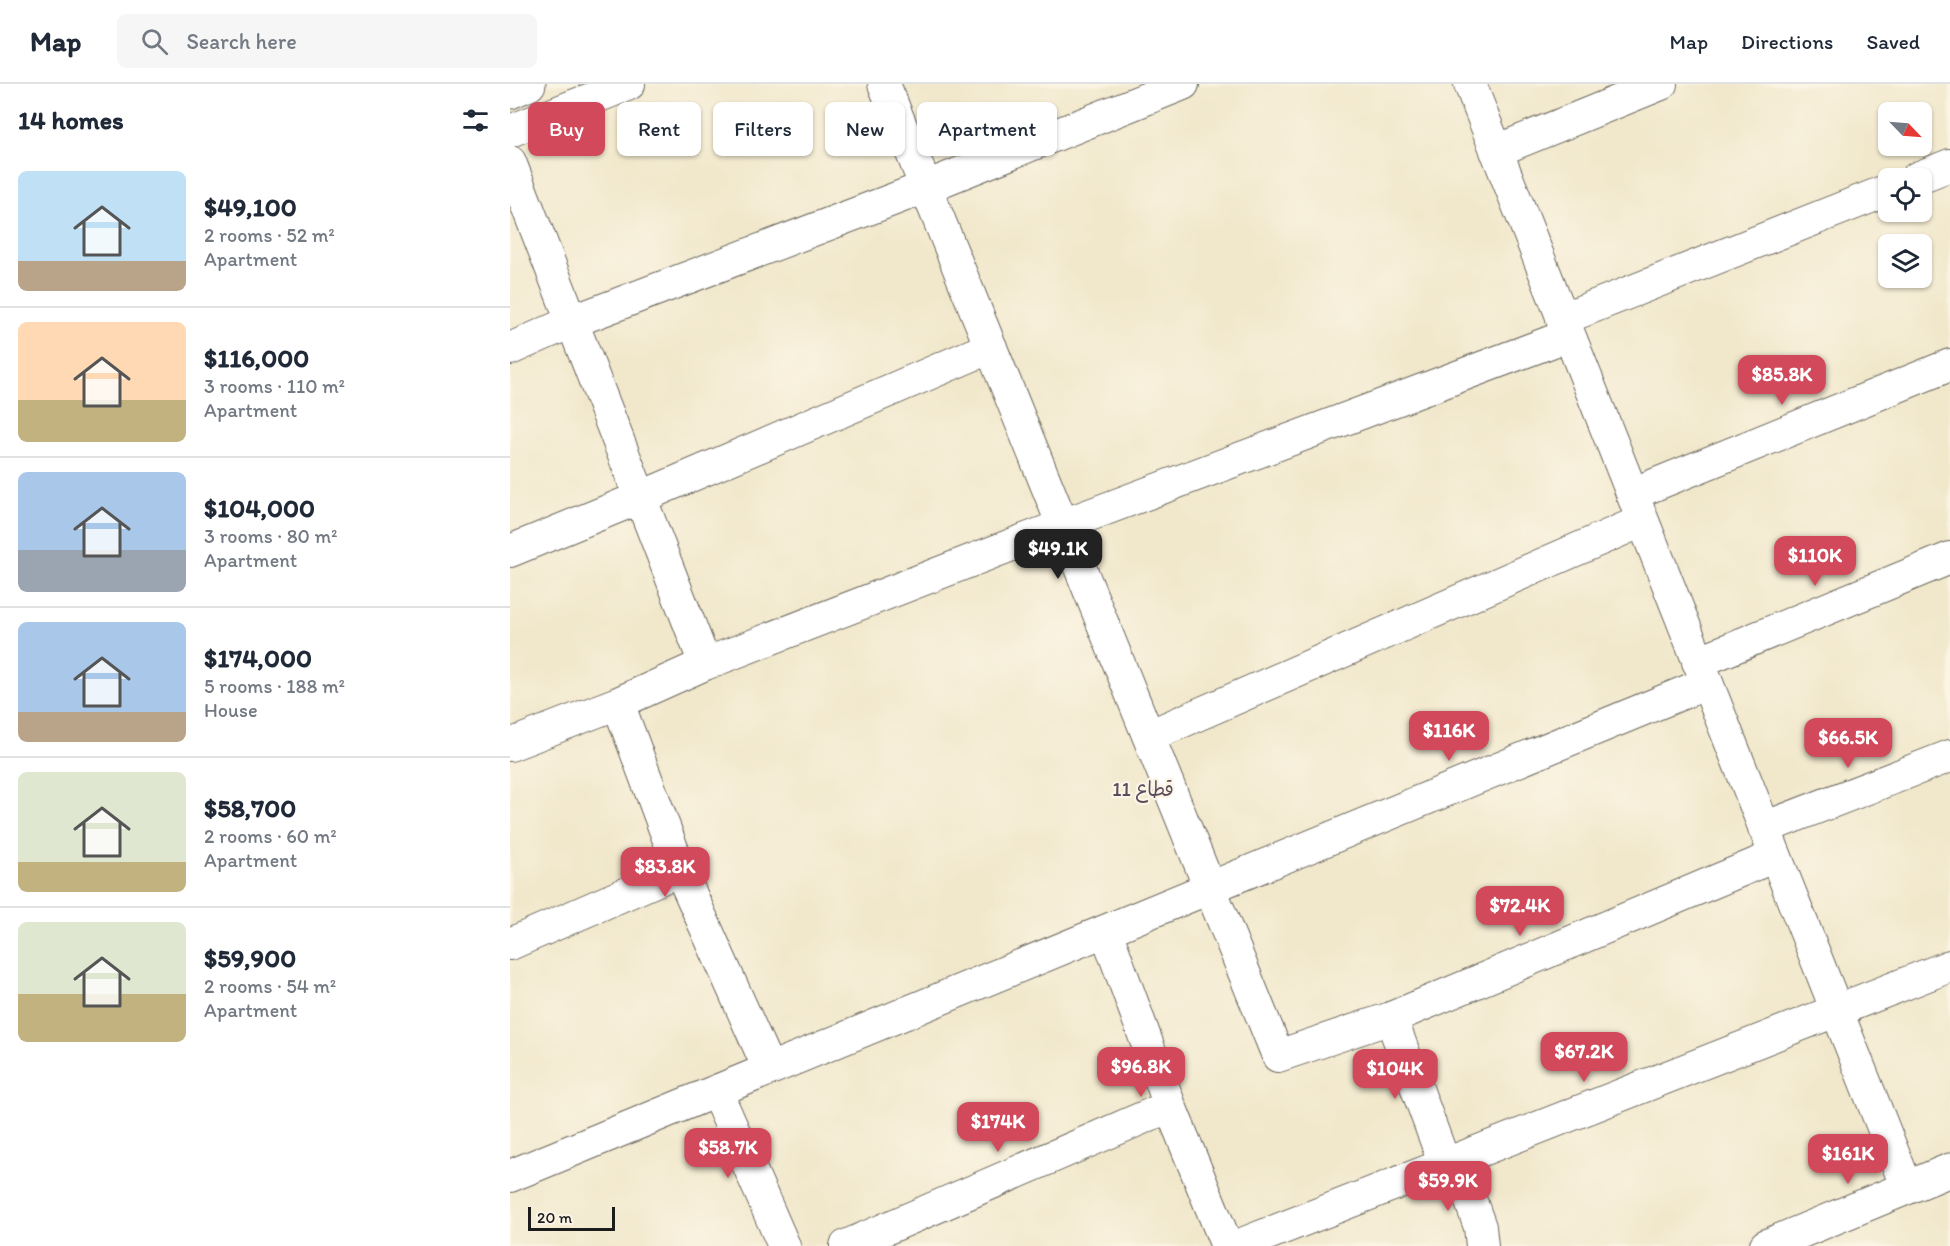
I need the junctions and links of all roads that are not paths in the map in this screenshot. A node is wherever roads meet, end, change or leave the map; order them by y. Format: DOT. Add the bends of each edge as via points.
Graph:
graph roads {
  1 [pos="529,84"];
  2 [pos="629,84"];
  3 [pos="884,84"];
  4 [pos="1183,84"];
  5 [pos="1470,84"];
  6 [pos="1661,84"];
  7 [pos="510,92"];
  8 [pos="510,131"];
  9 [pos="1496,151"];
  10 [pos="510,162"];
  11 [pos="1950,165"];
  12 [pos="1932,172"];
  13 [pos="926,187"];
  14 [pos="1878,194"];
  15 [pos="571,322"];
  16 [pos="1566,327"];
  17 [pos="991,347"];
  18 [pos="510,349"];
  19 [pos="1950,365"];
  20 [pos="639,498"];
  21 [pos="1637,507"];
  22 [pos="1063,525"];
  23 [pos="510,551"];
  24 [pos="1950,558"];
  25 [pos="705,664"];
  26 [pos="1703,672"];
  27 [pos="618,703"];
  28 [pos="1149,736"];
  29 [pos="510,745"];
  30 [pos="1950,756"];
  31 [pos="1770,842"];
  32 [pos="680,870"];
  33 [pos="1210,888"];
  34 [pos="1106,931"];
  35 [pos="510,944"];
  36 [pos="1950,966"];
  37 [pos="1837,1011"];
  38 [pos="1391,1018"];
  39 [pos="769,1069"];
  40 [pos="716,1091"];
  41 [pos="1170,1106"];
  42 [pos="1450,1162"];
  43 [pos="1950,1170"];
  44 [pos="510,1176"];
  45 [pos="1907,1188"];
  46 [pos="784,1246"];
  47 [pos="846,1246"];
  48 [pos="1227,1246"];
  49 [pos="1237,1246"];
  50 [pos="1482,1246"];
  51 [pos="1766,1246"];
  1 -- 7 [label="street"];
  2 -- 8 [label="street"];
  3 -- 13 [label="street"];
  4 -- 13 [label="street"];
  5 -- 9 [label="street"];
  6 -- 9 [label="street"];
  9 -- 16 [label="street"];
  10 -- 15 [label="street"];
  11 -- 12 [label="street"];
  13 -- 15 [label="street"];
  13 -- 17 [label="street"];
  14 -- 16 [label="street"];
  15 -- 18 [label="street"];
  15 -- 20 [label="street"];
  16 -- 21 [label="street"];
  16 -- 22 [label="street"];
  17 -- 20 [label="street"];
  17 -- 22 [label="street"];
  19 -- 21 [label="street"];
  20 -- 23 [label="street"];
  20 -- 25 [label="street"];
  21 -- 26 [label="street"];
  21 -- 28 [label="street"];
  22 -- 25 [label="street"];
  22 -- 28 [label="street"];
  24 -- 26 [label="street"];
  25 -- 27 [label="street"];
  26 -- 31 [label="street"];
  26 -- 33 [label="street"];
  27 -- 29 [label="street"];
  27 -- 32 [label="street"];
  28 -- 33 [label="street"];
  30 -- 31 [label="street"];
  31 -- 37 [label="street"];
  31 -- 38 [label="street"];
  32 -- 35 [label="street"];
  32 -- 39 [label="street"];
  33 -- 34 [label="street"];
  33 -- 38 [label="street" via="1278,1056"];
  34 -- 39 [label="street"];
  34 -- 41 [label="street"];
  36 -- 37 [label="street"];
  37 -- 42 [label="street"];
  37 -- 45 [label="street"];
  38 -- 42 [label="street"];
  39 -- 40 [label="street"];
  40 -- 44 [label="street"];
  40 -- 46 [label="street"];
  41 -- 47 [label="street"];
  41 -- 48 [label="street"];
  42 -- 49 [label="street"];
  42 -- 50 [label="street" via="1480,1227"];
  43 -- 45 [label="street"];
  45 -- 51 [label="street"];
}
